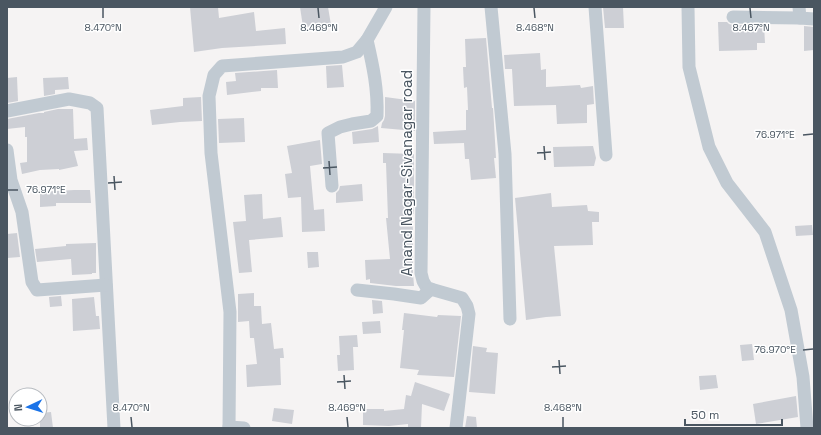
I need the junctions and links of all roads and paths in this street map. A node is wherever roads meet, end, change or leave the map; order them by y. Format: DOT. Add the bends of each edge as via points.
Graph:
graph roads {
  1 [pos="386,7"];
  2 [pos="424,7"];
  3 [pos="491,7"];
  4 [pos="595,7"];
  5 [pos="688,7"];
  6 [pos="799,13"];
  7 [pos="733,17"];
  8 [pos="814,19"];
  9 [pos="366,40"];
  10 [pos="7,111"];
  11 [pos="7,150"];
  12 [pos="606,155"];
  13 [pos="332,186"];
  14 [pos="106,285"];
  15 [pos="431,289"];
  16 [pos="357,290"];
  17 [pos="510,319"];
  18 [pos="229,427"];
  19 [pos="114,428"];
  20 [pos="244,428"];
  21 [pos="456,428"];
  22 [pos="807,428"];
  1 -- 9 [label="street"];
  2 -- 15 [label="street, Anand Nagar-Sivanagar road" via="421,273 427,288"];
  3 -- 17 [label="street" via="506,154"];
  4 -- 12 [label="street"];
  5 -- 22 [label="street" via="690,67 709,146 727,183 765,232 791,310 803,377"];
  6 -- 7 [label="street"];
  6 -- 8 [label="street"];
  9 -- 13 [label="street" via="374,73 378,101 377,116 371,121 340,127 328,133"];
  9 -- 18 [label="street" via="357,52 343,57 222,66 214,75 209,96 211,153 230,312"];
  10 -- 14 [label="street" via="69,99 90,103 97,108"];
  11 -- 14 [label="street" via="11,180 22,212 32,282 37,290"];
  14 -- 19 [label="street"];
  15 -- 16 [label="street" via="421,298"];
  15 -- 21 [label="street, Anand Nagar-Sivanagar road" via="462,298 469,314"];
  18 -- 20 [label="street"];
}
